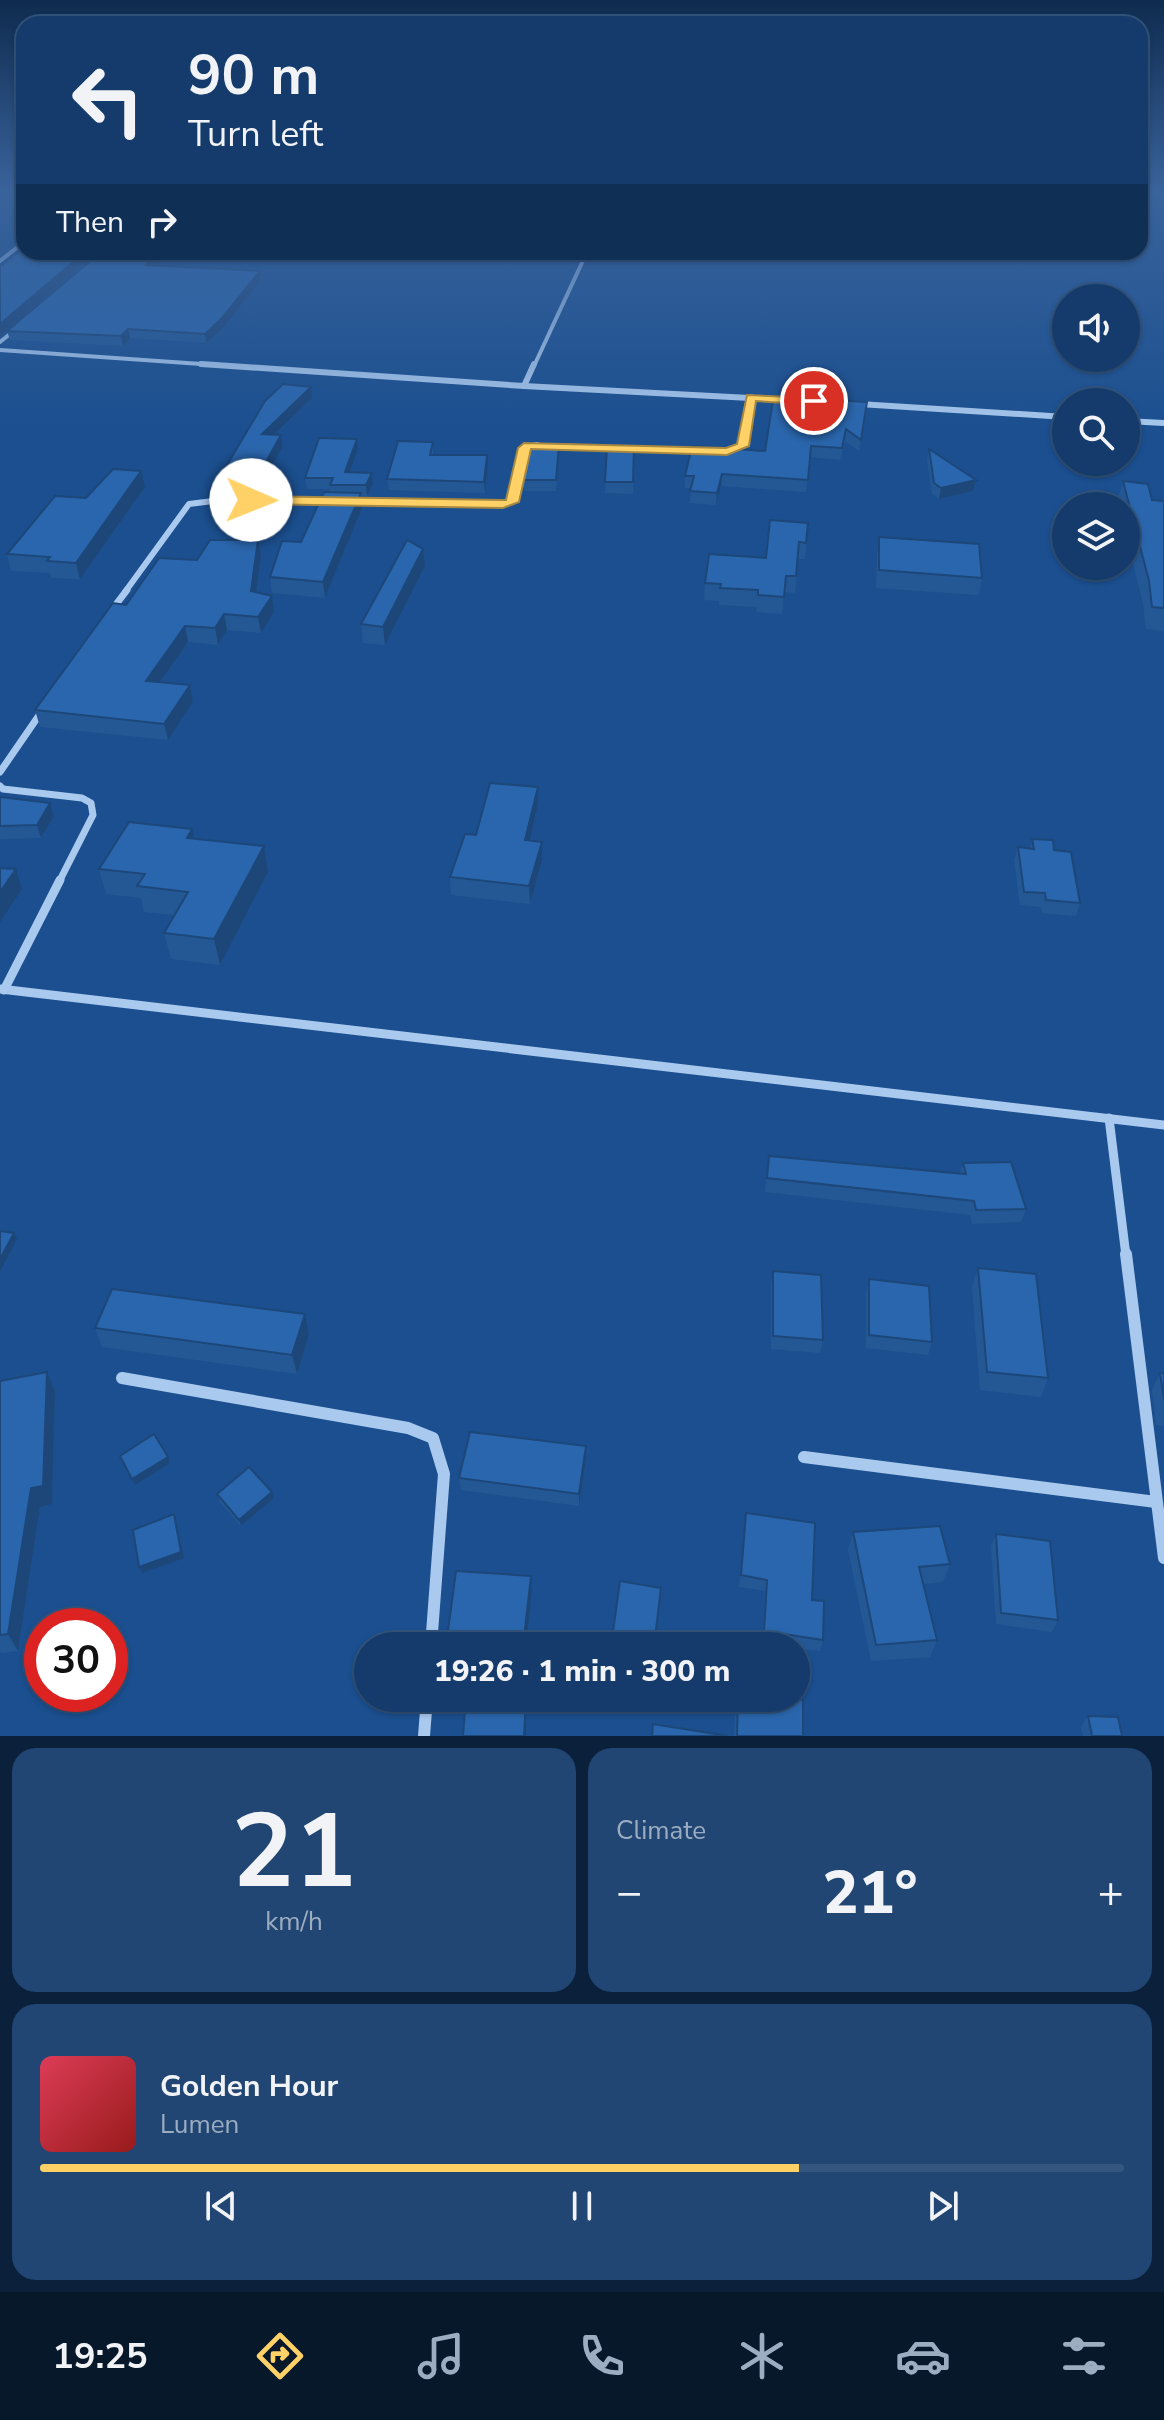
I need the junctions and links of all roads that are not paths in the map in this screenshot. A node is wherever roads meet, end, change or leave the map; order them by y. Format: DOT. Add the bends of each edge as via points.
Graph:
graph roads {
  1 [pos="579,270"];
  2 [pos="23,322"];
  3 [pos="0,342"];
  4 [pos="0,350"];
  5 [pos="524,386"];
  6 [pos="751,397"];
  7 [pos="1052,416"];
  8 [pos="1140,422"];
  9 [pos="1164,423"];
  10 [pos="110,613"];
  11 [pos="47,703"];
  12 [pos="0,772"];
  13 [pos="0,786"];
  14 [pos="2,989"];
  15 [pos="1109,1118"];
  16 [pos="1164,1125"];
  17 [pos="122,1378"];
  18 [pos="804,1457"];
  19 [pos="1156,1502"];
  20 [pos="1163,1538"];
  21 [pos="1164,1558"];
  22 [pos="432,1632"];
  23 [pos="426,1712"];
  24 [pos="424,1736"];
  1 -- 5 [label="street"];
  2 -- 3 [label="street"];
  4 -- 5 [label="street"];
  5 -- 6 [label="street"];
  6 -- 7 [label="street"];
  6 -- 10 [label="street" via="743,446 735,450 528,445 512,502 503,504 189,504"];
  8 -- 9 [label="street"];
  11 -- 12 [label="street"];
  13 -- 14 [label="street" via="82,798 91,803 93,815"];
  14 -- 15 [label="street"];
  15 -- 16 [label="street"];
  15 -- 19 [label="street"];
  17 -- 22 [label="street" via="408,1428 433,1438 444,1474"];
  18 -- 19 [label="street"];
  19 -- 20 [label="street"];
  20 -- 21 [label="street"];
  23 -- 24 [label="street"];
}
